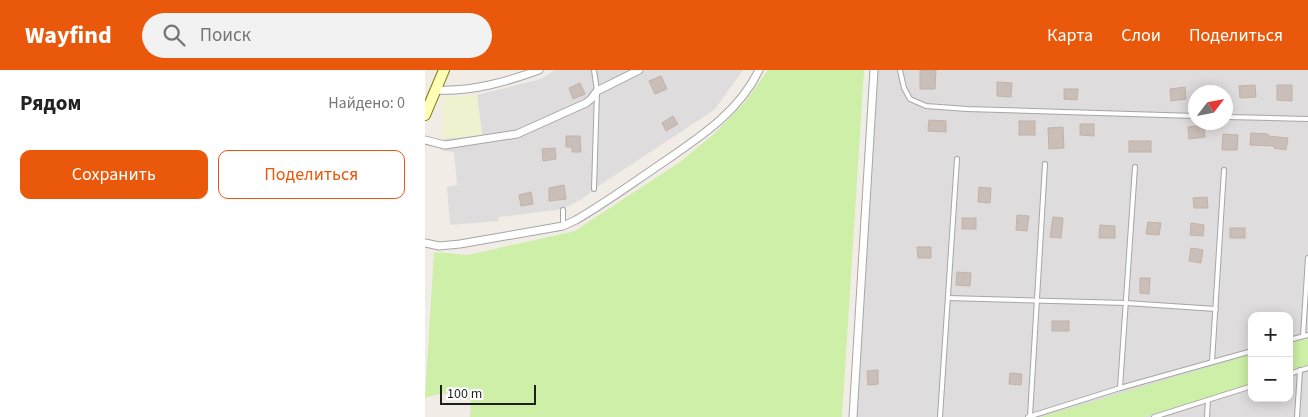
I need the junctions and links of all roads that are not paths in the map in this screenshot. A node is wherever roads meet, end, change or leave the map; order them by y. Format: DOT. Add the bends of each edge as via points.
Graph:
graph roads {
  1 [pos="444,70"];
  2 [pos="539,70"];
  3 [pos="594,70"];
  4 [pos="639,70"];
  5 [pos="759,70"];
  6 [pos="874,70"];
  7 [pos="900,70"];
  8 [pos="436,90"];
  9 [pos="597,91"];
  10 [pos="425,116"];
  11 [pos="1188,116"];
  12 [pos="1233,117"];
  13 [pos="1308,119"];
  14 [pos="425,140"];
  15 [pos="957,159"];
  16 [pos="1045,164"];
  17 [pos="1135,167"];
  18 [pos="1224,170"];
  19 [pos="594,189"];
  20 [pos="563,210"];
  21 [pos="563,226"];
  22 [pos="425,244"];
  23 [pos="1308,258"];
  24 [pos="948,298"];
  25 [pos="1037,300"];
  26 [pos="1126,303"];
  27 [pos="1216,309"];
  28 [pos="1306,336"];
  29 [pos="1293,339"];
  30 [pos="1248,352"];
  31 [pos="1212,362"];
  32 [pos="1308,368"];
  33 [pos="1300,370"];
  34 [pos="1293,373"];
  35 [pos="1248,387"];
  36 [pos="1120,388"];
  37 [pos="1209,400"];
  38 [pos="853,417"];
  39 [pos="939,417"];
  40 [pos="1029,417"];
  41 [pos="1154,417"];
  42 [pos="1207,417"];
  43 [pos="1297,417"];
  1 -- 8 [label="main road"];
  2 -- 8 [label="street" via="456,93"];
  3 -- 9 [label="lane"];
  4 -- 9 [label="street"];
  5 -- 21 [label="street" via="740,101 711,128 582,217"];
  6 -- 38 [label="street"];
  7 -- 11 [label="lane" via="910,99 926,106"];
  8 -- 10 [label="main road"];
  9 -- 14 [label="street" via="586,103 517,134 445,144"];
  9 -- 19 [label="lane"];
  12 -- 13 [label="lane"];
  15 -- 24 [label="lane"];
  16 -- 25 [label="lane"];
  17 -- 26 [label="lane"];
  18 -- 27 [label="lane"];
  20 -- 21 [label="lane"];
  21 -- 22 [label="street" via="460,244"];
  23 -- 28 [label="lane"];
  24 -- 25 [label="lane"];
  24 -- 39 [label="lane"];
  25 -- 26 [label="lane"];
  25 -- 40 [label="lane"];
  26 -- 27 [label="lane"];
  26 -- 36 [label="lane"];
  27 -- 31 [label="lane"];
  28 -- 29 [label="lane"];
  30 -- 31 [label="lane"];
  31 -- 36 [label="lane"];
  32 -- 33 [label="lane"];
  33 -- 34 [label="lane"];
  33 -- 43 [label="lane"];
  35 -- 37 [label="lane"];
  36 -- 40 [label="lane"];
  37 -- 41 [label="lane"];
  37 -- 42 [label="lane"];
}
